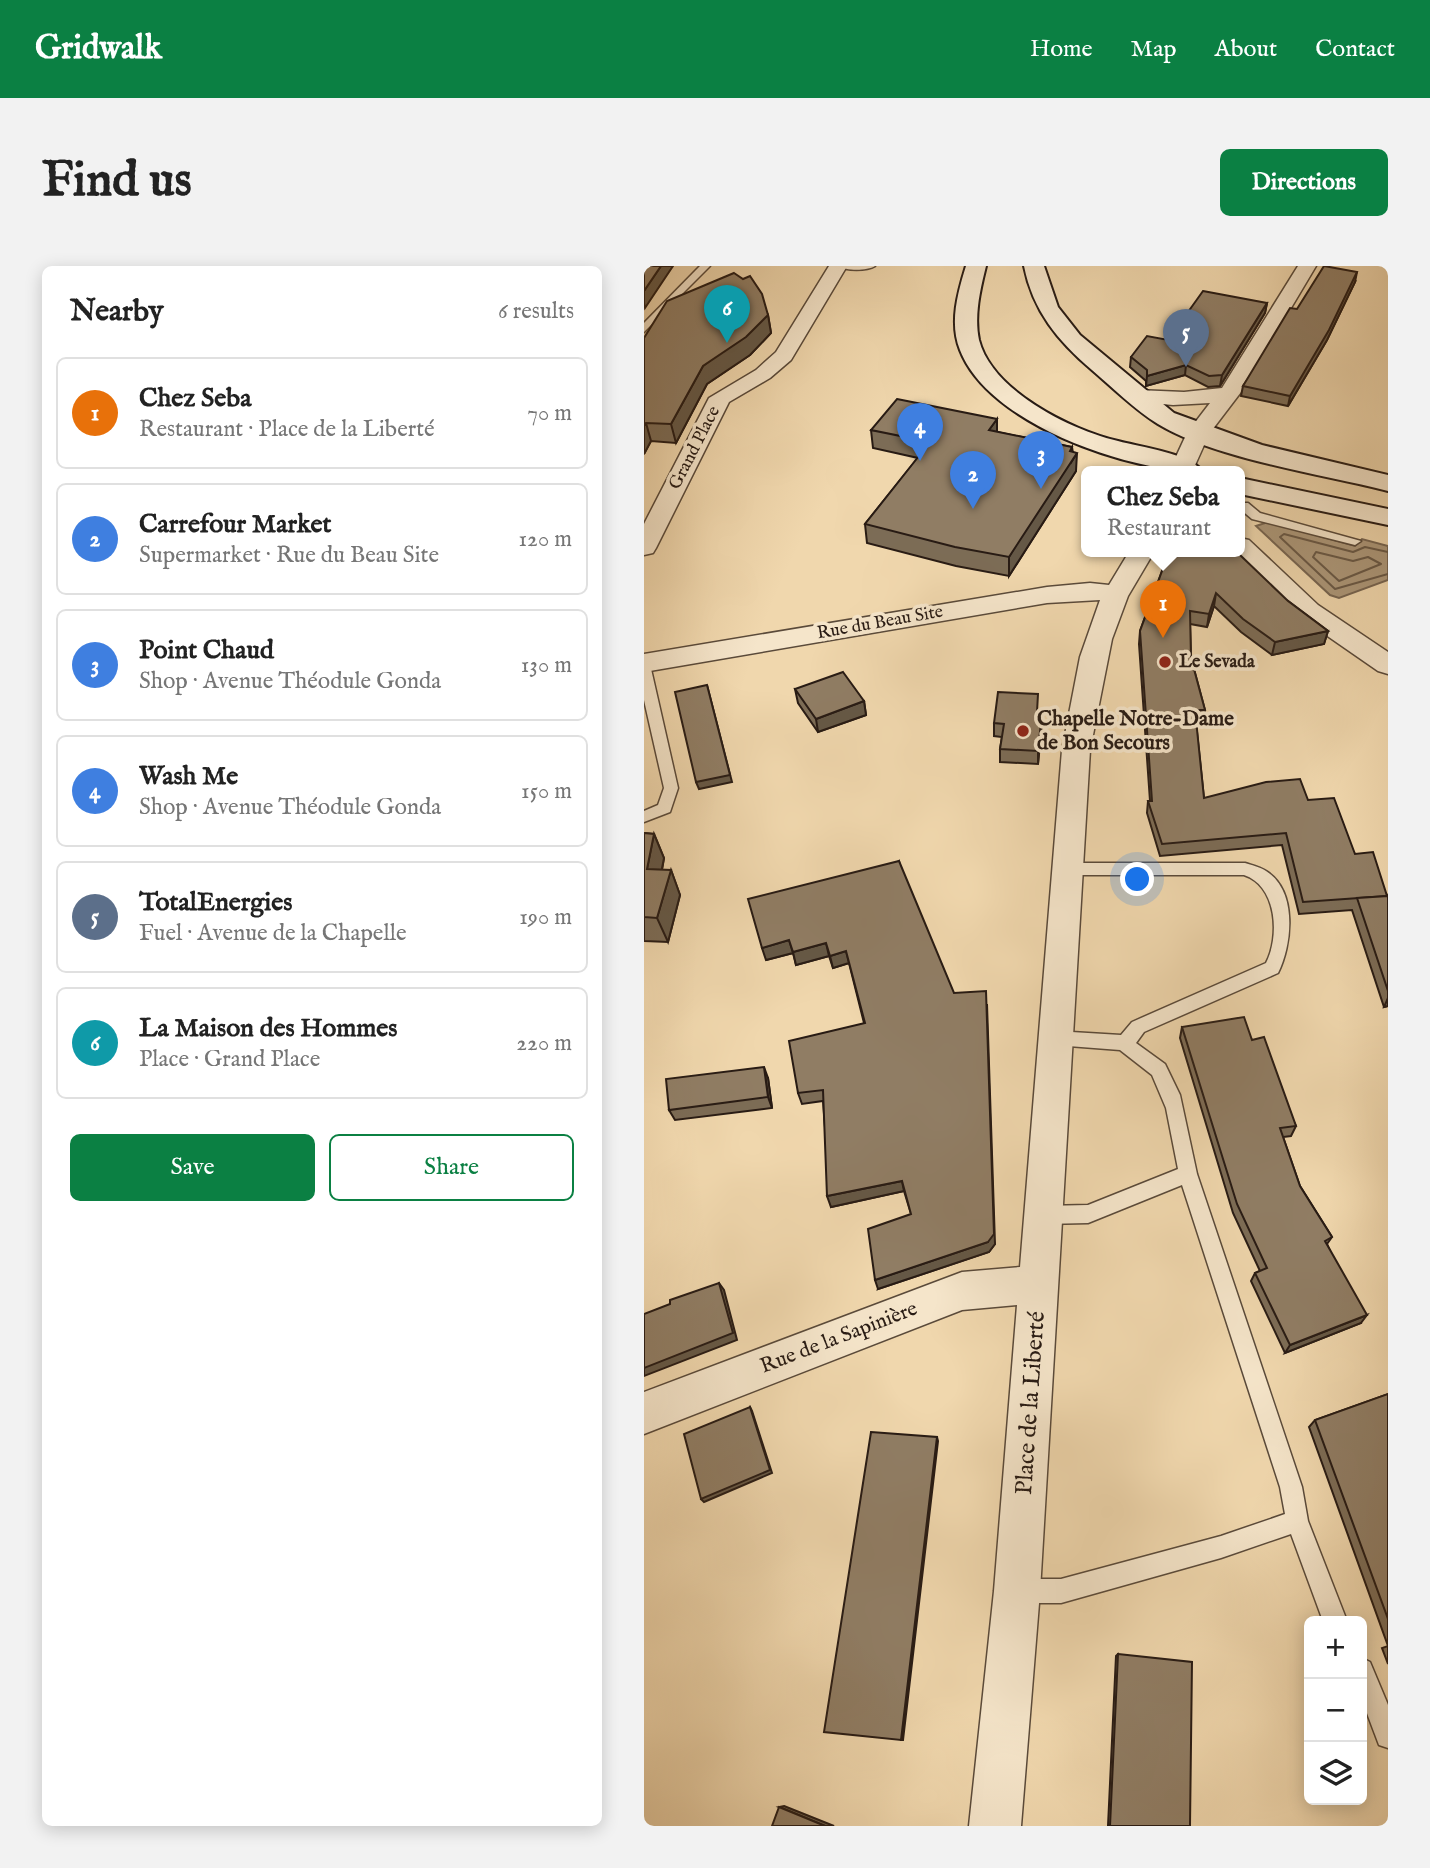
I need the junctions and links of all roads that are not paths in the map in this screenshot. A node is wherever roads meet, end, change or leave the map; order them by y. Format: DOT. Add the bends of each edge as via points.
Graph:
graph roads {
  1 [pos="705,266"];
  2 [pos="840,266"];
  3 [pos="870,266"];
  4 [pos="1034,266"];
  5 [pos="1307,266"];
  6 [pos="970,270"];
  7 [pos="644,329"];
  8 [pos="1230,392"];
  9 [pos="1137,396"];
  10 [pos="1206,424"];
  11 [pos="1171,466"];
  12 [pos="1186,466"];
  13 [pos="1388,474"];
  14 [pos="1388,483"];
  15 [pos="1245,493"];
  16 [pos="1245,497"];
  17 [pos="1388,517"];
  18 [pos="1355,541"];
  19 [pos="644,548"];
  20 [pos="1245,550"];
  21 [pos="1139,557"];
  22 [pos="1116,594"];
  23 [pos="644,663"];
  24 [pos="1388,665"];
  25 [pos="644,668"];
  26 [pos="644,817"];
  27 [pos="1066,869"];
  28 [pos="1055,1038"];
  29 [pos="1125,1042"];
  30 [pos="1188,1174"];
  31 [pos="1043,1216"];
  32 [pos="1039,1287"];
  33 [pos="644,1412"];
  34 [pos="1297,1521"];
  35 [pos="1017,1591"];
  36 [pos="1333,1616"];
  37 [pos="1366,1679"];
  38 [pos="1388,1736"];
  39 [pos="995,1826"];
  1 -- 7 [label="lane"];
  2 -- 3 [label="lane"];
  2 -- 19 [label="street, Grand Place" via="784,356 763,374 720,398"];
  4 -- 9 [label="main road" via="1039,292 1054,319"];
  5 -- 8 [label="street"];
  6 -- 11 [label="main road" via="969,343 1001,389 1037,415 1100,444"];
  8 -- 9 [label="street" via="1174,401"];
  8 -- 10 [label="street"];
  9 -- 10 [label="main road" via="1159,415"];
  10 -- 12 [label="street"];
  10 -- 13 [label="main road"];
  10 -- 14 [label="main road"];
  15 -- 17 [label="main road"];
  16 -- 18 [label="lane" via="1256,516"];
  20 -- 24 [label="street" via="1309,611"];
  21 -- 22 [label="street, Place de la Liberté"];
  22 -- 23 [label="street, Rue du Beau Site" via="1047,595"];
  22 -- 27 [label="street, Place de la Liberté" via="1101,633 1081,715"];
  25 -- 26 [label="lane" via="671,788 665,808"];
  27 -- 28 [label="street, Place de la Liberté"];
  27 -- 29 [label="lane" via="1245,869 1261,875 1276,902 1281,948 1272,968 1138,1027"];
  28 -- 29 [label="lane"];
  28 -- 31 [label="street, Place de la Liberté"];
  29 -- 30 [label="lane" via="1162,1073"];
  30 -- 31 [label="lane" via="1088,1214"];
  30 -- 34 [label="lane" via="1291,1488"];
  31 -- 32 [label="street, Place de la Liberté"];
  32 -- 33 [label="street, Rue de la Sapinière" via="962,1291"];
  32 -- 35 [label="street, Place de la Liberté"];
  34 -- 35 [label="lane" via="1061,1591"];
  34 -- 36 [label="lane"];
  35 -- 39 [label="street, Place de la Liberté"];
  37 -- 38 [label="lane"];
}
